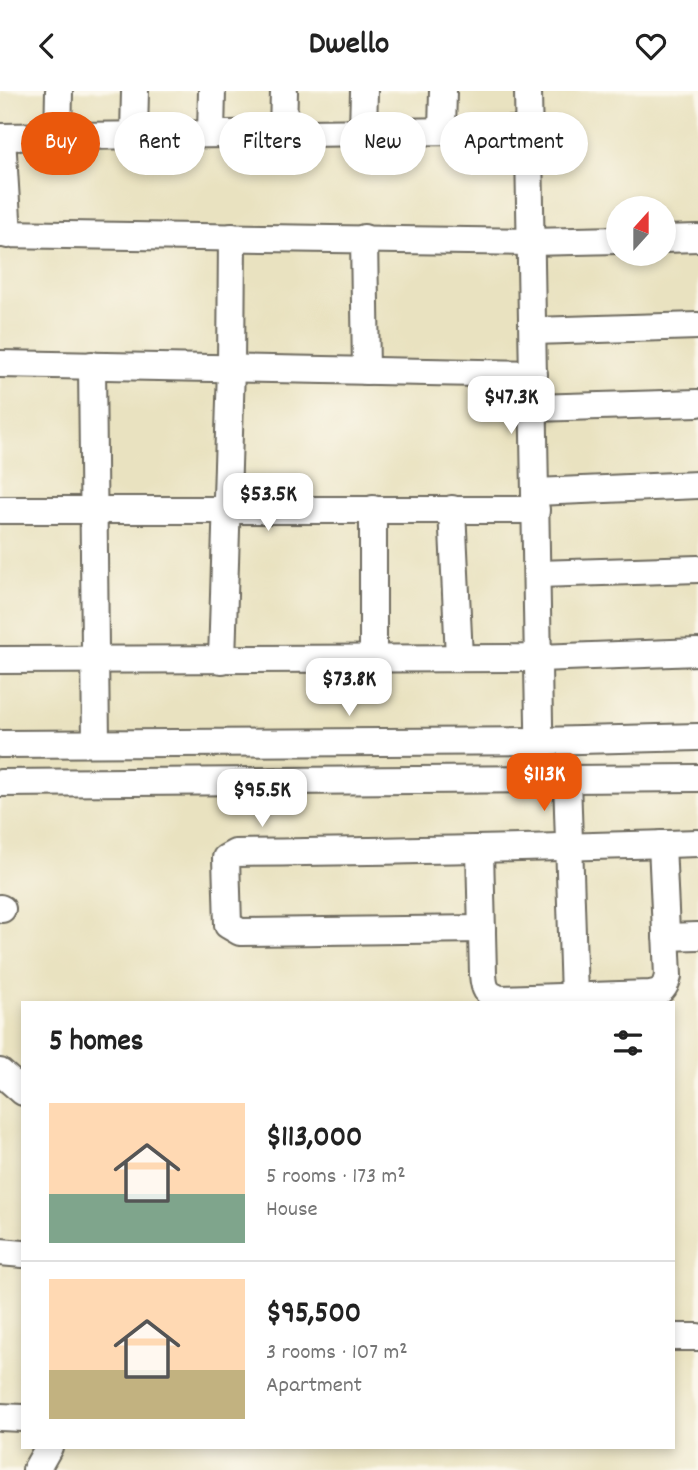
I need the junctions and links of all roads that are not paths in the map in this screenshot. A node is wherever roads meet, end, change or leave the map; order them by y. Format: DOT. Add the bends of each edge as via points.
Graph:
graph roads {
  1 [pos="59,91"];
  2 [pos="135,91"];
  3 [pos="212,91"];
  4 [pos="284,91"];
  5 [pos="364,91"];
  6 [pos="443,91"];
  7 [pos="528,91"];
  8 [pos="59,112"];
  9 [pos="135,112"];
  10 [pos="283,112"];
  11 [pos="363,112"];
  12 [pos="442,112"];
  13 [pos="529,112"];
  14 [pos="205,133"];
  15 [pos="211,133"];
  16 [pos="219,133"];
  17 [pos="1,137"];
  18 [pos="21,137"];
  19 [pos="530,175"];
  20 [pos="4,234"];
  21 [pos="232,237"];
  22 [pos="698,238"];
  23 [pos="364,239"];
  24 [pos="676,239"];
  25 [pos="606,240"];
  26 [pos="531,242"];
  27 [pos="698,326"];
  28 [pos="533,331"];
  29 [pos="0,364"];
  30 [pos="92,365"];
  31 [pos="230,368"];
  32 [pos="366,370"];
  33 [pos="534,374"];
  34 [pos="698,403"];
  35 [pos="534,408"];
  36 [pos="698,485"];
  37 [pos="536,501"];
  38 [pos="225,509"];
  39 [pos="373,509"];
  40 [pos="452,509"];
  41 [pos="0,510"];
  42 [pos="94,510"];
  43 [pos="698,569"];
  44 [pos="538,574"];
  45 [pos="698,652"];
  46 [pos="458,657"];
  47 [pos="539,658"];
  48 [pos="373,659"];
  49 [pos="0,660"];
  50 [pos="94,660"];
  51 [pos="222,660"];
  52 [pos="698,737"];
  53 [pos="541,741"];
  54 [pos="96,743"];
  55 [pos="159,743"];
  56 [pos="0,744"];
  57 [pos="698,778"];
  58 [pos="540,780"];
  59 [pos="567,780"];
  60 [pos="0,783"];
  61 [pos="160,783"];
  62 [pos="698,843"];
  63 [pos="662,844"];
  64 [pos="569,845"];
  65 [pos="480,851"];
  66 [pos="482,929"];
  67 [pos="698,936"];
  68 [pos="666,937"];
  69 [pos="574,996"];
  70 [pos="0,1072"];
  71 [pos="21,1090"];
  72 [pos="0,1252"];
  73 [pos="21,1254"];
  74 [pos="698,1336"];
  75 [pos="675,1337"];
  76 [pos="0,1417"];
  77 [pos="21,1418"];
  78 [pos="48,1449"];
  79 [pos="36,1470"];
  1 -- 8 [label="street"];
  2 -- 9 [label="street"];
  3 -- 15 [label="street"];
  4 -- 10 [label="street"];
  5 -- 11 [label="street"];
  6 -- 12 [label="street"];
  7 -- 13 [label="street"];
  14 -- 15 [label="street"];
  15 -- 16 [label="street"];
  17 -- 18 [label="street"];
  17 -- 20 [label="street"];
  19 -- 26 [label="street"];
  20 -- 21 [label="street"];
  21 -- 23 [label="street"];
  21 -- 31 [label="street"];
  22 -- 24 [label="street"];
  23 -- 26 [label="street"];
  23 -- 32 [label="street"];
  25 -- 26 [label="street"];
  26 -- 28 [label="street"];
  27 -- 28 [label="street"];
  28 -- 33 [label="street"];
  29 -- 30 [label="street"];
  30 -- 31 [label="street"];
  30 -- 42 [label="street"];
  31 -- 32 [label="street"];
  31 -- 38 [label="street"];
  32 -- 33 [label="street"];
  33 -- 35 [label="street"];
  34 -- 35 [label="street"];
  35 -- 37 [label="street"];
  36 -- 37 [label="street"];
  37 -- 40 [label="street"];
  37 -- 44 [label="street"];
  38 -- 39 [label="street"];
  38 -- 42 [label="street"];
  38 -- 51 [label="street"];
  39 -- 40 [label="street"];
  39 -- 48 [label="street"];
  40 -- 46 [label="street"];
  41 -- 42 [label="street"];
  42 -- 50 [label="street"];
  43 -- 44 [label="street"];
  44 -- 47 [label="street"];
  45 -- 47 [label="street"];
  46 -- 47 [label="street"];
  46 -- 48 [label="street"];
  47 -- 53 [label="street"];
  48 -- 51 [label="street"];
  49 -- 50 [label="street"];
  50 -- 51 [label="street"];
  50 -- 54 [label="street"];
  52 -- 53 [label="street"];
  53 -- 55 [label="street"];
  53 -- 58 [label="street"];
  54 -- 55 [label="street"];
  54 -- 56 [label="street"];
  55 -- 61 [label="street"];
  57 -- 59 [label="street"];
  58 -- 59 [label="street"];
  58 -- 61 [label="street"];
  59 -- 64 [label="street"];
  60 -- 61 [label="street"];
  62 -- 63 [label="street"];
  63 -- 64 [label="street"];
  63 -- 68 [label="street"];
  64 -- 65 [label="street"];
  64 -- 69 [label="street"];
  65 -- 66 [label="street"];
  65 -- 66 [label="street" via="235,853 226,858 228,925 240,932"];
  66 -- 69 [label="street" via="484,988 489,995 500,999"];
  67 -- 68 [label="street"];
  68 -- 69 [label="street" via="668,976 660,992"];
  70 -- 71 [label="street"];
  72 -- 73 [label="street"];
  74 -- 75 [label="street"];
  76 -- 77 [label="street"];
  78 -- 79 [label="street"];
}
